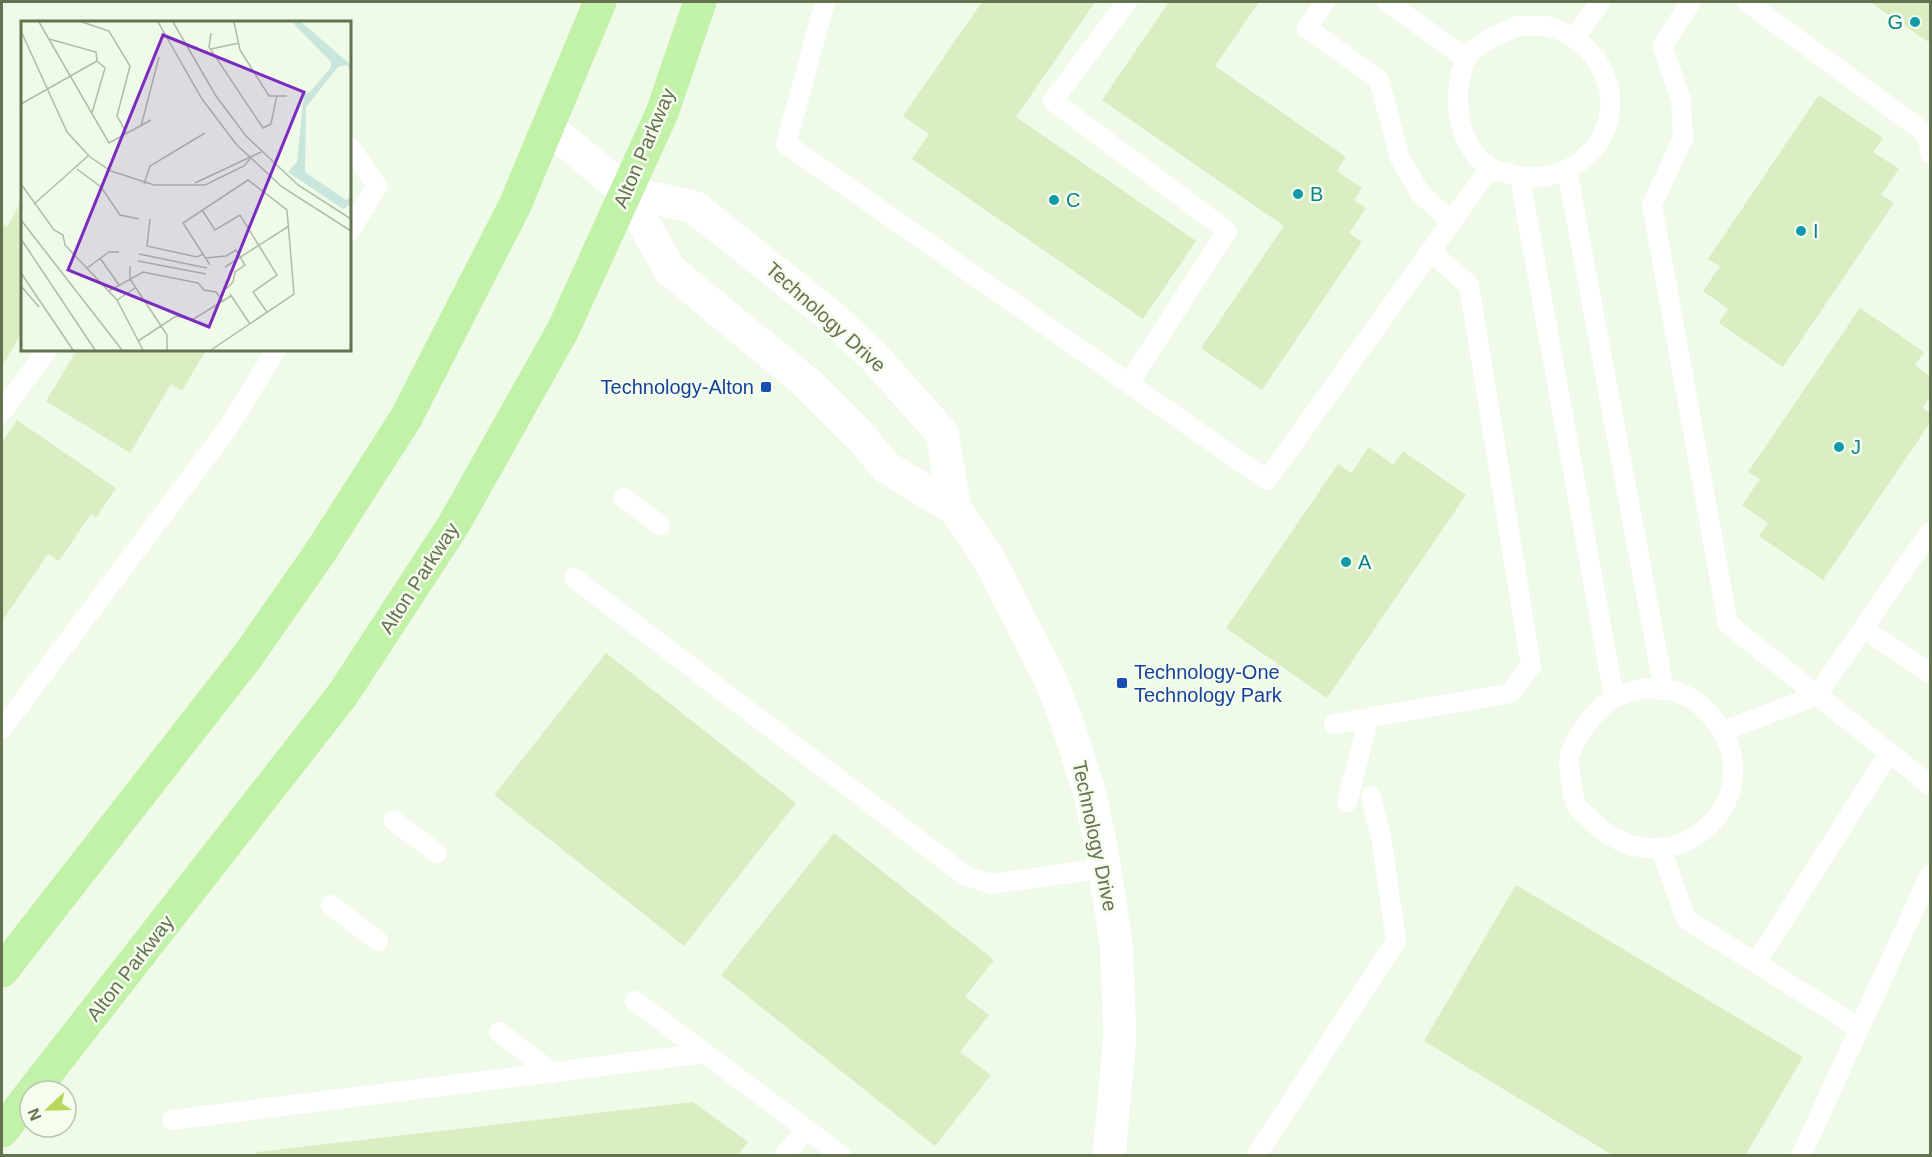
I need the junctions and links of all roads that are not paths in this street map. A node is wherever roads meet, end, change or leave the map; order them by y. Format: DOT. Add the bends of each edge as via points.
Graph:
graph roads {
  1 [pos="600,2"];
  2 [pos="700,2"];
  3 [pos="825,2"];
  4 [pos="1127,2"];
  5 [pos="1325,2"];
  6 [pos="1387,2"];
  7 [pos="1600,2"];
  8 [pos="1691,2"];
  9 [pos="1748,2"];
  10 [pos="1575,38"];
  11 [pos="1466,58"];
  12 [pos="548,127"];
  13 [pos="351,148"];
  14 [pos="1930,154"];
  15 [pos="1490,168"];
  16 [pos="1567,170"];
  17 [pos="1520,178"];
  18 [pos="626,192"];
  19 [pos="1451,221"];
  20 [pos="351,229"];
  21 [pos="1430,251"];
  22 [pos="46,351"];
  23 [pos="275,351"];
  24 [pos="1129,383"];
  25 [pos="2,412"];
  26 [pos="624,498"];
  27 [pos="955,509"];
  28 [pos="660,525"];
  29 [pos="1930,532"];
  30 [pos="574,578"];
  31 [pos="1863,628"];
  32 [pos="1930,672"];
  33 [pos="1664,690"];
  34 [pos="1817,695"];
  35 [pos="1614,698"];
  36 [pos="1369,718"];
  37 [pos="1334,724"];
  38 [pos="2,729"];
  39 [pos="1724,731"];
  40 [pos="1889,753"];
  41 [pos="1930,785"];
  42 [pos="1371,797"];
  43 [pos="1347,802"];
  44 [pos="394,821"];
  45 [pos="1661,849"];
  46 [pos="437,852"];
  47 [pos="1105,868"];
  48 [pos="1930,874"];
  49 [pos="331,905"];
  50 [pos="378,941"];
  51 [pos="1756,963"];
  52 [pos="2,971"];
  53 [pos="635,1001"];
  54 [pos="1859,1028"];
  55 [pos="499,1032"];
  56 [pos="705,1053"];
  57 [pos="553,1073"];
  58 [pos="42,1079"];
  59 [pos="18,1110"];
  60 [pos="172,1120"];
  61 [pos="806,1129"];
  62 [pos="2,1131"];
  63 [pos="784,1155"];
  64 [pos="842,1155"];
  65 [pos="1109,1155"];
  66 [pos="1256,1155"];
  67 [pos="1801,1155"];
  1 -- 12 [label="main road"];
  2 -- 18 [label="main road, Alton Parkway" via="662,113"];
  3 -- 24 [label="lane" via="786,144"];
  4 -- 24 [label="lane" via="1053,101 1227,231"];
  5 -- 19 [label="lane" via="1306,28 1378,80 1400,158 1420,193"];
  6 -- 11 [label="lane"];
  7 -- 10 [label="lane"];
  8 -- 34 [label="lane" via="1662,46 1681,100 1683,138 1652,205 1728,624"];
  9 -- 14 [label="lane" via="1928,135"];
  10 -- 11 [label="lane" via="1548,26 1518,26 1490,38"];
  10 -- 16 [label="lane" via="1597,58 1609,86 1609,116 1598,145"];
  11 -- 15 [label="lane" via="1458,87 1458,117 1470,145"];
  12 -- 18 [label="street, Technology Drive"];
  12 -- 52 [label="main road" via="489,259 406,418 319,554 247,657"];
  13 -- 20 [label="lane" via="377,186"];
  15 -- 17 [label="lane"];
  15 -- 19 [label="lane"];
  16 -- 17 [label="lane" via="1549,177"];
  16 -- 33 [label="lane"];
  17 -- 35 [label="lane"];
  18 -- 27 [label="street, Technology Drive" via="670,270 800,377 842,416 886,467"];
  18 -- 27 [label="street, Technology Drive" via="694,207 832,318 874,357 942,434"];
  18 -- 58 [label="main road, Alton Parkway" via="563,330 513,423 373,650 281,776"];
  19 -- 21 [label="lane"];
  21 -- 24 [label="lane" via="1268,480"];
  21 -- 36 [label="lane" via="1469,285 1531,666 1510,693"];
  22 -- 25 [label="lane"];
  23 -- 38 [label="lane" via="228,428"];
  26 -- 28 [label="lane"];
  27 -- 47 [label="street, Technology Drive" via="988,557 1050,679 1089,791"];
  29 -- 31 [label="lane"];
  30 -- 47 [label="lane" via="966,876 992,884"];
  31 -- 32 [label="lane"];
  31 -- 34 [label="lane"];
  33 -- 35 [label="lane" via="1645,688"];
  33 -- 39 [label="lane" via="1704,706"];
  34 -- 39 [label="lane"];
  34 -- 40 [label="lane"];
  35 -- 45 [label="lane" via="1590,717 1569,762 1577,805 1602,831 1629,846"];
  36 -- 37 [label="lane"];
  36 -- 43 [label="lane"];
  39 -- 45 [label="lane" via="1733,761 1725,802 1715,820 1691,840"];
  40 -- 41 [label="lane"];
  40 -- 51 [label="lane"];
  42 -- 66 [label="lane" via="1382,842 1395,941"];
  44 -- 46 [label="lane"];
  45 -- 51 [label="lane" via="1686,919"];
  47 -- 65 [label="street, Technology Drive" via="1116,942 1120,1034"];
  48 -- 54 [label="lane"];
  49 -- 50 [label="lane"];
  51 -- 54 [label="lane"];
  53 -- 56 [label="lane"];
  54 -- 67 [label="lane"];
  55 -- 57 [label="lane"];
  56 -- 57 [label="lane"];
  56 -- 61 [label="lane"];
  57 -- 60 [label="lane"];
  59 -- 62 [label="main road"];
  61 -- 63 [label="lane"];
  61 -- 64 [label="lane"];
}
